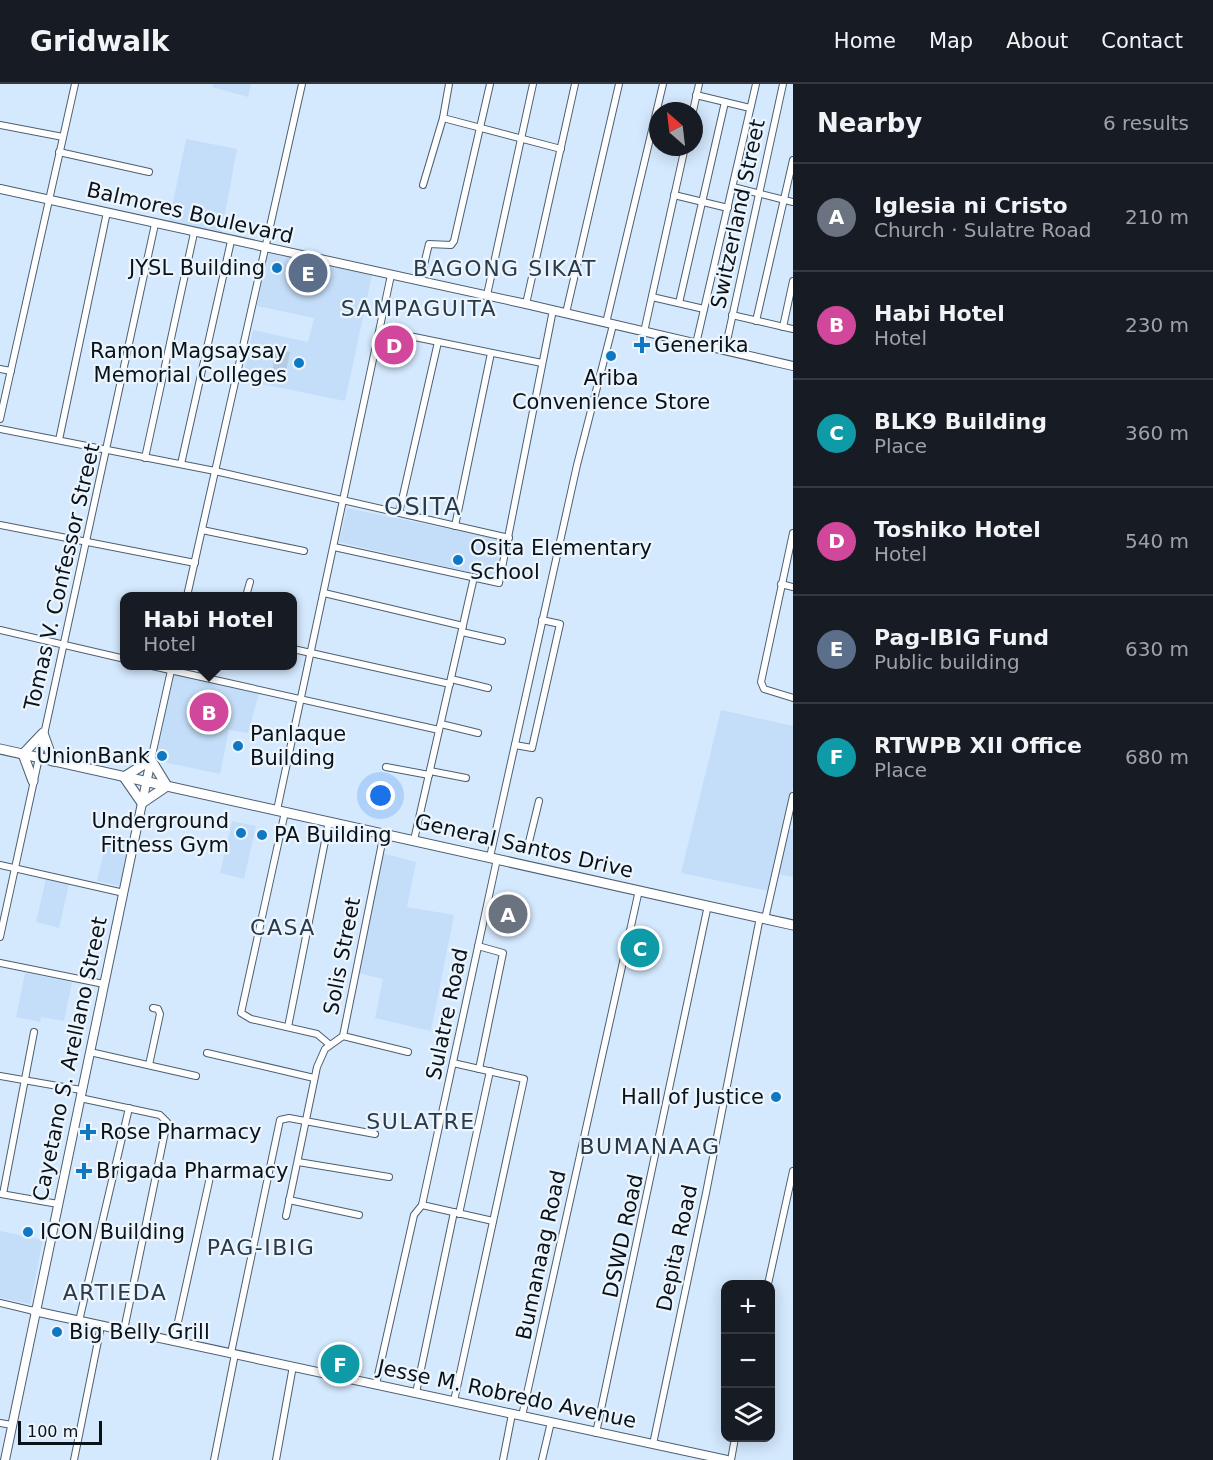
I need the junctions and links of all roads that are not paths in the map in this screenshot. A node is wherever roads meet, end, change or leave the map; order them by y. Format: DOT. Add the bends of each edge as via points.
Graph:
graph roads {
  1 [pos="75,84"];
  2 [pos="302,84"];
  3 [pos="449,84"];
  4 [pos="490,84"];
  5 [pos="533,84"];
  6 [pos="575,84"];
  7 [pos="619,84"];
  8 [pos="663,84"];
  9 [pos="699,84"];
  10 [pos="756,84"];
  11 [pos="783,84"];
  12 [pos="696,95"];
  13 [pos="695,102"];
  14 [pos="724,102"];
  15 [pos="750,108"];
  16 [pos="443,118"];
  17 [pos="0,125"];
  18 [pos="480,128"];
  19 [pos="63,137"];
  20 [pos="521,138"];
  21 [pos="561,149"];
  22 [pos="59,152"];
  23 [pos="683,156"];
  24 [pos="793,160"];
  25 [pos="148,172"];
  26 [pos="423,185"];
  27 [pos="733,188"];
  28 [pos="0,189"];
  29 [pos="759,194"];
  30 [pos="674,195"];
  31 [pos="48,199"];
  32 [pos="784,200"];
  33 [pos="703,202"];
  34 [pos="793,202"];
  35 [pos="728,208"];
  36 [pos="107,212"];
  37 [pos="155,224"];
  38 [pos="194,233"];
  39 [pos="231,241"];
  40 [pos="265,249"];
  41 [pos="391,275"];
  42 [pos="420,281"];
  43 [pos="793,281"];
  44 [pos="487,295"];
  45 [pos="652,297"];
  46 [pos="679,303"];
  47 [pos="526,304"];
  48 [pos="705,309"];
  49 [pos="553,310"];
  50 [pos="566,313"];
  51 [pos="732,315"];
  52 [pos="756,321"];
  53 [pos="610,324"];
  54 [pos="783,327"];
  55 [pos="793,329"];
  56 [pos="380,330"];
  57 [pos="644,332"];
  58 [pos="438,342"];
  59 [pos="696,344"];
  60 [pos="725,350"];
  61 [pos="491,353"];
  62 [pos="543,363"];
  63 [pos="793,366"];
  64 [pos="0,369"];
  65 [pos="10,371"];
  66 [pos="0,419"];
  67 [pos="0,429"];
  68 [pos="59,440"];
  69 [pos="108,450"];
  70 [pos="145,458"];
  71 [pos="182,464"];
  72 [pos="215,471"];
  73 [pos="344,500"];
  74 [pos="399,513"];
  75 [pos="0,525"];
  76 [pos="455,526"];
  77 [pos="202,530"];
  78 [pos="793,533"];
  79 [pos="509,538"];
  80 [pos="86,542"];
  81 [pos="334,547"];
  82 [pos="304,551"];
  83 [pos="195,563"];
  84 [pos="474,577"];
  85 [pos="250,582"];
  86 [pos="782,584"];
  87 [pos="793,587"];
  88 [pos="188,592"];
  89 [pos="247,592"];
  90 [pos="324,593"];
  91 [pos="542,620"];
  92 [pos="462,629"];
  93 [pos="0,630"];
  94 [pos="502,641"];
  95 [pos="63,645"];
  96 [pos="297,651"];
  97 [pos="311,653"];
  98 [pos="120,658"];
  99 [pos="171,670"];
  100 [pos="179,670"];
  101 [pos="450,681"];
  102 [pos="488,688"];
  103 [pos="793,698"];
  104 [pos="301,699"];
  105 [pos="440,727"];
  106 [pos="43,733"];
  107 [pos="478,733"];
  108 [pos="515,745"];
  109 [pos="0,749"];
  110 [pos="23,754"];
  111 [pos="38,757"];
  112 [pos="150,760"];
  113 [pos="53,761"];
  114 [pos="386,766"];
  115 [pos="430,773"];
  116 [pos="124,777"];
  117 [pos="466,778"];
  118 [pos="33,781"];
  119 [pos="146,781"];
  120 [pos="168,786"];
  121 [pos="793,796"];
  122 [pos="539,801"];
  123 [pos="142,803"];
  124 [pos="281,811"];
  125 [pos="329,821"];
  126 [pos="384,833"];
  127 [pos="414,840"];
  128 [pos="527,850"];
  129 [pos="493,858"];
  130 [pos="0,865"];
  131 [pos="14,868"];
  132 [pos="639,890"];
  133 [pos="124,893"];
  134 [pos="708,905"];
  135 [pos="762,918"];
  136 [pos="793,925"];
  137 [pos="0,937"];
  138 [pos="478,946"];
  139 [pos="0,963"];
  140 [pos="104,984"];
  141 [pos="153,1008"];
  142 [pos="288,1027"];
  143 [pos="34,1032"];
  144 [pos="343,1036"];
  145 [pos="329,1044"];
  146 [pos="90,1052"];
  147 [pos="408,1052"];
  148 [pos="207,1053"];
  149 [pos="453,1063"];
  150 [pos="149,1065"];
  151 [pos="479,1069"];
  152 [pos="490,1071"];
  153 [pos="0,1076"];
  154 [pos="196,1076"];
  155 [pos="314,1078"];
  156 [pos="24,1080"];
  157 [pos="81,1094"];
  158 [pos="129,1108"];
  159 [pos="306,1121"];
  160 [pos="375,1134"];
  161 [pos="298,1162"];
  162 [pos="793,1171"];
  163 [pos="210,1177"];
  164 [pos="389,1177"];
  165 [pos="2,1194"];
  166 [pos="289,1200"];
  167 [pos="58,1204"];
  168 [pos="422,1205"];
  169 [pos="457,1213"];
  170 [pos="359,1215"];
  171 [pos="286,1216"];
  172 [pos="493,1221"];
  173 [pos="769,1280"];
  174 [pos="0,1303"];
  175 [pos="34,1311"];
  176 [pos="79,1321"];
  177 [pos="101,1326"];
  178 [pos="124,1330"];
  179 [pos="174,1340"];
  180 [pos="233,1353"];
  181 [pos="293,1366"];
  182 [pos="376,1384"];
  183 [pos="416,1393"];
  184 [pos="454,1401"];
  185 [pos="512,1414"];
  186 [pos="522,1416"];
  187 [pos="551,1422"];
  188 [pos="0,1423"];
  189 [pos="12,1425"];
  190 [pos="596,1433"];
  191 [pos="734,1442"];
  192 [pos="653,1444"];
  193 [pos="5,1460"];
  194 [pos="74,1460"];
  195 [pos="214,1460"];
  196 [pos="276,1460"];
  197 [pos="503,1460"];
  198 [pos="542,1460"];
  199 [pos="729,1460"];
  1 -- 19 [label="street"];
  2 -- 40 [label="street"];
  3 -- 16 [label="street"];
  4 -- 18 [label="street"];
  5 -- 20 [label="street"];
  6 -- 21 [label="street"];
  7 -- 50 [label="street"];
  8 -- 53 [label="street, Sulatre Road"];
  9 -- 12 [label="street"];
  10 -- 15 [label="street"];
  11 -- 29 [label="street, Switzerland Street"];
  12 -- 13 [label="street"];
  12 -- 14 [label="street"];
  14 -- 15 [label="street"];
  14 -- 33 [label="street"];
  15 -- 27 [label="street"];
  16 -- 18 [label="street"];
  16 -- 26 [label="street"];
  17 -- 19 [label="street"];
  18 -- 20 [label="street"];
  18 -- 42 [label="street" via="454,241 451,245 429,244"];
  19 -- 22 [label="street"];
  20 -- 21 [label="street"];
  20 -- 44 [label="street"];
  21 -- 47 [label="street"];
  22 -- 25 [label="street"];
  22 -- 31 [label="street"];
  23 -- 30 [label="street"];
  24 -- 32 [label="street"];
  27 -- 29 [label="street"];
  27 -- 35 [label="street"];
  28 -- 31 [label="main road, Balmores Boulevard"];
  29 -- 32 [label="street"];
  29 -- 51 [label="street, Switzerland Street"];
  30 -- 33 [label="street"];
  30 -- 45 [label="street"];
  31 -- 36 [label="main road, Balmores Boulevard"];
  31 -- 65 [label="street"];
  32 -- 34 [label="street"];
  32 -- 52 [label="street"];
  33 -- 35 [label="street"];
  33 -- 46 [label="street"];
  35 -- 48 [label="street"];
  36 -- 37 [label="main road, Balmores Boulevard"];
  36 -- 68 [label="street"];
  37 -- 38 [label="main road, Balmores Boulevard"];
  37 -- 69 [label="street, Tomas V. Confessor Street"];
  38 -- 39 [label="main road, Balmores Boulevard"];
  38 -- 70 [label="street"];
  39 -- 40 [label="main road, Balmores Boulevard"];
  39 -- 71 [label="street"];
  40 -- 41 [label="main road, Balmores Boulevard"];
  40 -- 72 [label="street"];
  41 -- 42 [label="main road, Balmores Boulevard"];
  41 -- 56 [label="street"];
  42 -- 44 [label="main road, Balmores Boulevard"];
  43 -- 54 [label="street"];
  44 -- 47 [label="main road, Balmores Boulevard"];
  45 -- 46 [label="street"];
  45 -- 57 [label="street"];
  46 -- 48 [label="street"];
  47 -- 49 [label="main road, Balmores Boulevard"];
  48 -- 59 [label="street"];
  49 -- 50 [label="main road, Balmores Boulevard"];
  49 -- 62 [label="street"];
  50 -- 53 [label="main road, Balmores Boulevard"];
  51 -- 52 [label="street"];
  51 -- 60 [label="street, Switzerland Street"];
  52 -- 54 [label="street"];
  53 -- 57 [label="main road, Balmores Boulevard"];
  53 -- 91 [label="street, Sulatre Road"];
  54 -- 55 [label="street"];
  56 -- 58 [label="street"];
  56 -- 73 [label="street"];
  57 -- 59 [label="main road, Balmores Boulevard"];
  58 -- 61 [label="street"];
  58 -- 74 [label="street"];
  59 -- 60 [label="main road, Balmores Boulevard"];
  60 -- 63 [label="main road, Balmores Boulevard"];
  61 -- 62 [label="street"];
  61 -- 76 [label="street"];
  62 -- 79 [label="street"];
  64 -- 65 [label="street"];
  65 -- 66 [label="street"];
  67 -- 68 [label="street"];
  68 -- 69 [label="street"];
  69 -- 70 [label="street"];
  69 -- 80 [label="street, Tomas V. Confessor Street"];
  70 -- 71 [label="street"];
  71 -- 72 [label="street"];
  72 -- 73 [label="street"];
  72 -- 77 [label="street"];
  73 -- 74 [label="street"];
  73 -- 81 [label="street"];
  74 -- 76 [label="street"];
  75 -- 80 [label="street"];
  76 -- 79 [label="street"];
  77 -- 82 [label="street"];
  77 -- 83 [label="street"];
  78 -- 86 [label="street"];
  79 -- 84 [label="street" via="499,583"];
  80 -- 83 [label="street"];
  80 -- 95 [label="street, Tomas V. Confessor Street"];
  81 -- 84 [label="street"];
  81 -- 90 [label="street"];
  83 -- 88 [label="street"];
  84 -- 92 [label="street"];
  85 -- 89 [label="street"];
  86 -- 87 [label="street"];
  86 -- 103 [label="street" via="761,682 769,692"];
  90 -- 92 [label="street"];
  90 -- 97 [label="street"];
  91 -- 108 [label="street, Sulatre Road"];
  91 -- 108 [label="street" via="560,624 532,748"];
  92 -- 94 [label="street"];
  92 -- 101 [label="street"];
  93 -- 95 [label="street"];
  95 -- 98 [label="street"];
  95 -- 106 [label="street, Tomas V. Confessor Street"];
  96 -- 97 [label="street"];
  97 -- 101 [label="street"];
  97 -- 104 [label="street"];
  99 -- 112 [label="street, Cayetano S. Arellano Street"];
  100 -- 104 [label="street"];
  101 -- 102 [label="street"];
  101 -- 105 [label="street"];
  104 -- 105 [label="street"];
  104 -- 124 [label="street"];
  105 -- 107 [label="street"];
  105 -- 115 [label="street"];
  106 -- 110 [label="highway"];
  106 -- 111 [label="street, Tomas V. Confessor Street"];
  106 -- 113 [label="highway"];
  108 -- 129 [label="street, Sulatre Road"];
  109 -- 110 [label="highway, General Santos Drive"];
  110 -- 111 [label="highway, General Santos Drive"];
  110 -- 118 [label="highway"];
  111 -- 113 [label="highway, General Santos Drive"];
  111 -- 118 [label="street, Tomas V. Confessor Street"];
  112 -- 116 [label="highway"];
  112 -- 119 [label="main road, Cayetano S. Arellano Street"];
  112 -- 120 [label="highway"];
  113 -- 116 [label="highway, General Santos Drive"];
  114 -- 115 [label="street"];
  115 -- 117 [label="street"];
  115 -- 127 [label="street"];
  116 -- 119 [label="highway, General Santos Drive"];
  116 -- 123 [label="highway"];
  118 -- 131 [label="street, Tomas V. Confessor Street"];
  119 -- 120 [label="highway, General Santos Drive"];
  119 -- 123 [label="main road, Cayetano S. Arellano Street"];
  120 -- 123 [label="highway"];
  120 -- 124 [label="highway, General Santos Drive"];
  121 -- 135 [label="street, Depita Road"];
  122 -- 128 [label="street"];
  123 -- 133 [label="main road, Cayetano S. Arellano Street"];
  124 -- 125 [label="highway, General Santos Drive"];
  124 -- 142 [label="street" via="281,829 242,1011 244,1017"];
  125 -- 126 [label="highway, General Santos Drive"];
  125 -- 142 [label="street"];
  126 -- 127 [label="highway, General Santos Drive"];
  126 -- 144 [label="street, Solis Street"];
  127 -- 129 [label="highway, General Santos Drive"];
  129 -- 132 [label="highway, General Santos Drive"];
  129 -- 138 [label="street, Sulatre Road"];
  130 -- 131 [label="street"];
  131 -- 133 [label="street"];
  131 -- 137 [label="street, Tomas V. Confessor Street"];
  132 -- 134 [label="highway, General Santos Drive"];
  132 -- 186 [label="street, Bumanaag Road"];
  133 -- 140 [label="main road, Cayetano S. Arellano Street"];
  134 -- 135 [label="highway, General Santos Drive"];
  134 -- 190 [label="street, DSWD Road"];
  135 -- 136 [label="highway, General Santos Drive"];
  135 -- 192 [label="street, Depita Road"];
  138 -- 149 [label="street, Sulatre Road"];
  138 -- 151 [label="street" via="503,954"];
  139 -- 140 [label="street"];
  140 -- 146 [label="main road, Cayetano S. Arellano Street"];
  141 -- 150 [label="street" via="160,1014"];
  142 -- 145 [label="street" via="319,1035"];
  143 -- 156 [label="street"];
  144 -- 145 [label="street, Solis Street"];
  144 -- 147 [label="street"];
  145 -- 155 [label="street, Solis Street"];
  146 -- 150 [label="street"];
  146 -- 157 [label="main road, Cayetano S. Arellano Street"];
  148 -- 155 [label="street"];
  149 -- 151 [label="street"];
  149 -- 168 [label="street, Sulatre Road"];
  150 -- 154 [label="street"];
  151 -- 152 [label="street"];
  152 -- 169 [label="street"];
  152 -- 172 [label="street" via="524,1078"];
  153 -- 156 [label="street"];
  155 -- 159 [label="street, Solis Street"];
  156 -- 157 [label="street"];
  156 -- 165 [label="street"];
  157 -- 158 [label="street"];
  157 -- 167 [label="main road, Cayetano S. Arellano Street"];
  158 -- 176 [label="street"];
  158 -- 178 [label="street" via="160,1115 168,1125"];
  159 -- 160 [label="street"];
  159 -- 161 [label="street, Solis Street"];
  159 -- 180 [label="street" via="286,1118 279,1122"];
  161 -- 164 [label="street"];
  161 -- 166 [label="street, Solis Street"];
  162 -- 173 [label="street"];
  163 -- 179 [label="street"];
  165 -- 167 [label="street"];
  166 -- 170 [label="street"];
  166 -- 171 [label="street, Solis Street"];
  167 -- 175 [label="main road, Cayetano S. Arellano Street"];
  168 -- 169 [label="street"];
  168 -- 182 [label="street, Sulatre Road" via="414,1215"];
  169 -- 172 [label="street"];
  169 -- 183 [label="street"];
  172 -- 184 [label="street"];
  174 -- 175 [label="street"];
  175 -- 176 [label="main road, Jesse M. Robredo Avenue"];
  175 -- 189 [label="main road, Cayetano S. Arellano Street"];
  176 -- 177 [label="main road, Jesse M. Robredo Avenue"];
  177 -- 178 [label="main road, Jesse M. Robredo Avenue"];
  177 -- 194 [label="street"];
  178 -- 179 [label="main road, Jesse M. Robredo Avenue"];
  179 -- 180 [label="main road, Jesse M. Robredo Avenue"];
  180 -- 181 [label="main road, Jesse M. Robredo Avenue"];
  180 -- 195 [label="street"];
  181 -- 182 [label="main road, Jesse M. Robredo Avenue"];
  181 -- 196 [label="street"];
  182 -- 183 [label="main road, Jesse M. Robredo Avenue"];
  183 -- 184 [label="main road, Jesse M. Robredo Avenue"];
  184 -- 185 [label="main road, Jesse M. Robredo Avenue"];
  185 -- 186 [label="main road, Jesse M. Robredo Avenue"];
  185 -- 197 [label="street"];
  186 -- 187 [label="main road, Jesse M. Robredo Avenue"];
  187 -- 190 [label="main road, Jesse M. Robredo Avenue"];
  187 -- 198 [label="street"];
  188 -- 189 [label="street"];
  189 -- 193 [label="main road, Cayetano S. Arellano Street"];
  190 -- 192 [label="main road, Jesse M. Robredo Avenue"];
  191 -- 199 [label="street"];
  192 -- 199 [label="main road, Jesse M. Robredo Avenue"];
}
